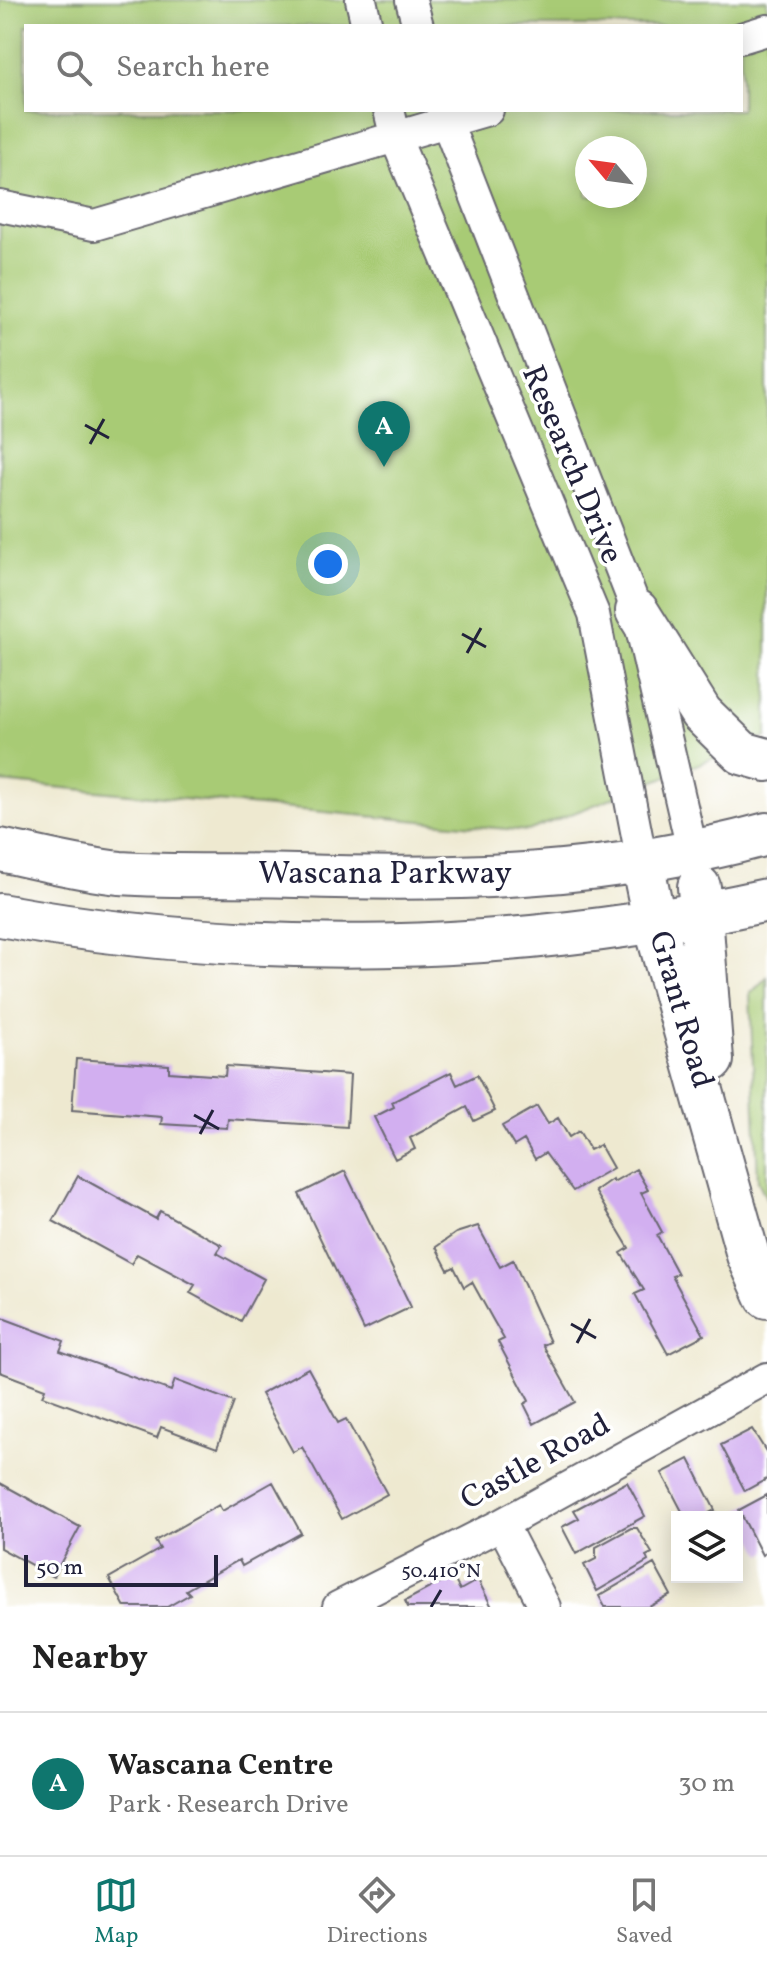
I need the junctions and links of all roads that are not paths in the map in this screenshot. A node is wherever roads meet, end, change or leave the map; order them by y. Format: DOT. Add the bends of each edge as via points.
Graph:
graph roads {
  1 [pos="361,0"];
  2 [pos="411,0"];
  3 [pos="367,24"];
  4 [pos="417,24"];
  5 [pos="767,30"];
  6 [pos="743,37"];
  7 [pos="473,112"];
  8 [pos="443,116"];
  9 [pos="392,124"];
  10 [pos="0,206"];
  11 [pos="637,611"];
  12 [pos="767,760"];
  13 [pos="767,834"];
  14 [pos="0,850"];
  15 [pos="693,854"];
  16 [pos="642,862"];
  17 [pos="767,900"];
  18 [pos="703,914"];
  19 [pos="0,915"];
  20 [pos="655,924"];
  21 [pos="722,1157"];
  22 [pos="767,1297"];
  23 [pos="767,1378"];
  24 [pos="502,1524"];
  25 [pos="338,1607"];
  26 [pos="545,1607"];
  1 -- 3 [label="street"];
  2 -- 4 [label="street"];
  5 -- 6 [label="street"];
  7 -- 8 [label="street"];
  8 -- 9 [label="street"];
  8 -- 11 [label="street, Research Drive"];
  9 -- 10 [label="street" via="94,225"];
  9 -- 16 [label="street, Research Drive" via="594,614"];
  11 -- 12 [label="main road" via="701,713 742,753"];
  11 -- 15 [label="street, Research Drive"];
  13 -- 15 [label="main road, Wascana Parkway"];
  14 -- 16 [label="main road, Wascana Parkway" via="118,873 383,879 552,875"];
  15 -- 16 [label="main road, Wascana Parkway"];
  15 -- 18 [label="main road, Grant Road"];
  16 -- 20 [label="main road, Grant Road"];
  17 -- 18 [label="main road, Wascana Parkway"];
  18 -- 20 [label="main road, Wascana Parkway"];
  18 -- 21 [label="main road, Grant Road"];
  19 -- 20 [label="main road, Wascana Parkway" via="81,930 281,944 497,938"];
  20 -- 21 [label="main road, Grant Road"];
  21 -- 22 [label="main road, Grant Road" via="748,1255"];
  23 -- 24 [label="street, Castle Road"];
  24 -- 25 [label="street, Castle Road"];
  24 -- 26 [label="street"];
}
